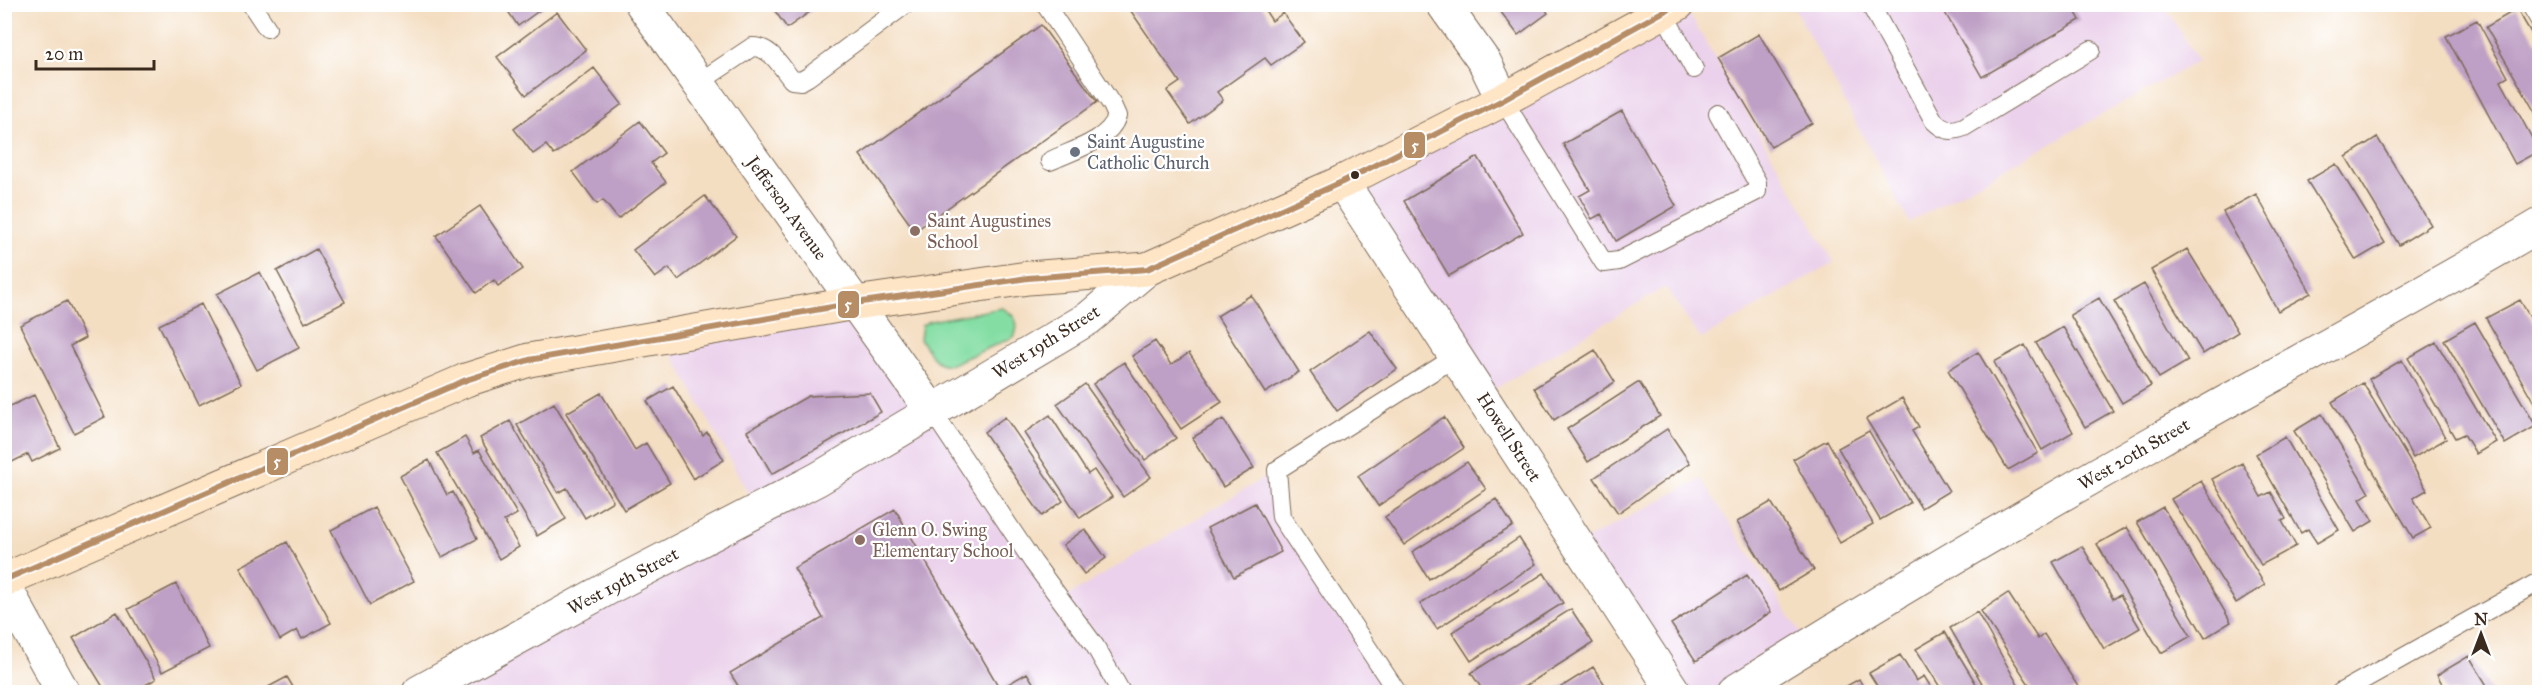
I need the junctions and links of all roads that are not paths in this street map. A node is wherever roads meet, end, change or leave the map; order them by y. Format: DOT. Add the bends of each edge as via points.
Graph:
graph roads {
  1 [pos="251,4"];
  2 [pos="642,4"];
  3 [pos="906,4"];
  4 [pos="1045,4"];
  5 [pos="1443,4"];
  6 [pos="1870,4"];
  7 [pos="2530,4"];
  8 [pos="1670,8"];
  9 [pos="2540,21"];
  10 [pos="267,28"];
  11 [pos="2091,50"];
  12 [pos="1694,69"];
  13 [pos="698,83"];
  14 [pos="1503,100"];
  15 [pos="1718,113"];
  16 [pos="1050,161"];
  17 [pos="1342,182"];
  18 [pos="2540,225"];
  19 [pos="1147,269"];
  20 [pos="855,303"];
  21 [pos="1457,356"];
  22 [pos="932,411"];
  23 [pos="4,580"];
  24 [pos="2540,581"];
  25 [pos="4,585"];
  26 [pos="63,693"];
  27 [pos="419,693"];
  28 [pos="1121,693"];
  29 [pos="1397,693"];
  30 [pos="1674,693"];
  31 [pos="1734,693"];
  32 [pos="2341,693"];
  1 -- 10 [label="lane"];
  2 -- 13 [label="street, Jefferson Avenue"];
  3 -- 13 [label="lane" via="801,81 792,80 762,47 752,47"];
  4 -- 16 [label="lane" via="1117,116 1113,128 1103,135"];
  5 -- 14 [label="street" via="1485,63"];
  6 -- 11 [label="lane" via="1942,129 1964,128"];
  7 -- 9 [label="lane"];
  8 -- 12 [label="lane"];
  8 -- 14 [label="street, West 19th Street"];
  13 -- 20 [label="street, Jefferson Avenue"];
  14 -- 15 [label="lane" via="1604,263 1619,261 1757,191 1757,182"];
  14 -- 17 [label="street, West 19th Street"];
  17 -- 19 [label="street, West 19th Street"];
  17 -- 21 [label="street, Howell Street"];
  18 -- 31 [label="street, West 20th Street" via="2155,442"];
  19 -- 20 [label="street" via="1028,278"];
  19 -- 22 [label="street, West 19th Street" via="1089,318"];
  20 -- 22 [label="street, Jefferson Avenue"];
  20 -- 23 [label="street" via="529,360 466,380"];
  21 -- 29 [label="lane" via="1277,470 1281,517"];
  21 -- 30 [label="street, Howell Street"];
  22 -- 27 [label="street, West 19th Street" via="818,480 616,584"];
  22 -- 28 [label="lane" via="1033,562 1095,646"];
  24 -- 32 [label="lane"];
  25 -- 26 [label="street"];
}
